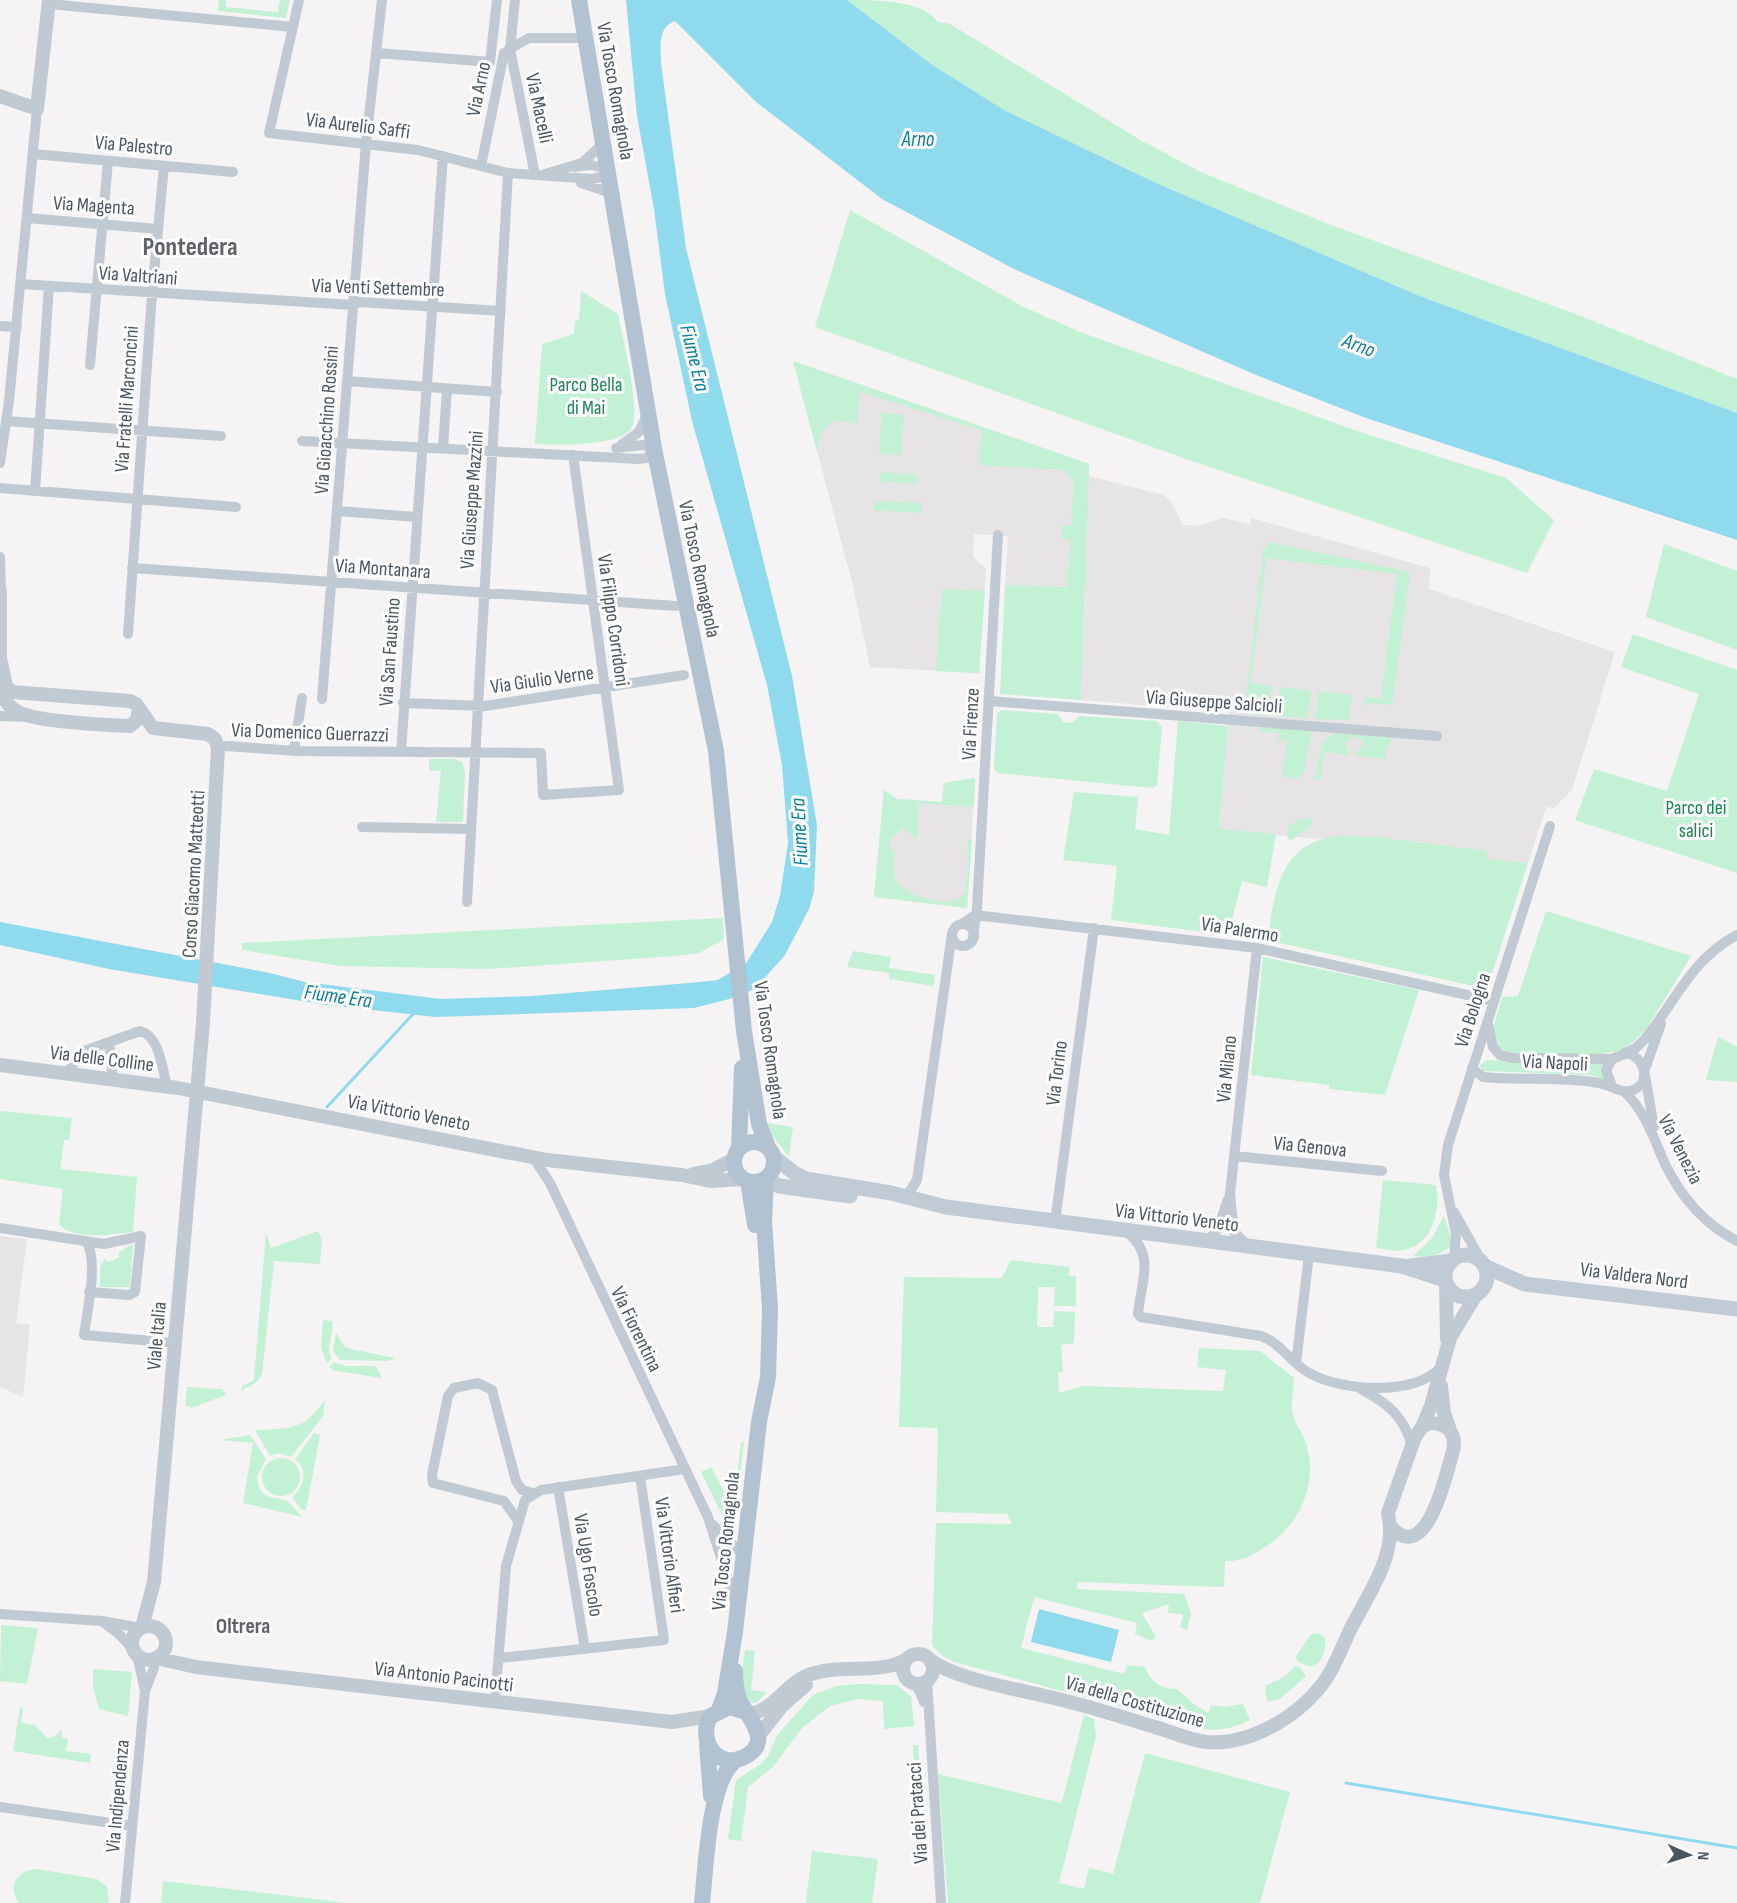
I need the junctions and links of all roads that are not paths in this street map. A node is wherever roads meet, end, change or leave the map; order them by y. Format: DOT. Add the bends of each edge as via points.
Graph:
graph roads {
  1 [pos="299,0"];
  2 [pos="382,0"];
  3 [pos="497,0"];
  4 [pos="515,0"];
  5 [pos="579,0"];
  6 [pos="49,2"];
  7 [pos="293,27"];
  8 [pos="585,38"];
  9 [pos="507,51"];
  10 [pos="376,53"];
  11 [pos="490,62"];
  12 [pos="0,96"];
  13 [pos="38,109"];
  14 [pos="366,143"];
  15 [pos="604,143"];
  16 [pos="33,154"];
  17 [pos="443,156"];
  18 [pos="108,161"];
  19 [pos="164,166"];
  20 [pos="481,166"];
  21 [pos="574,167"];
  22 [pos="608,169"];
  23 [pos="233,172"];
  24 [pos="508,173"];
  25 [pos="538,175"];
  26 [pos="563,178"];
  27 [pos="611,193"];
  28 [pos="27,218"];
  29 [pos="102,224"];
  30 [pos="158,229"];
  31 [pos="20,284"];
  32 [pos="49,286"];
  33 [pos="97,290"];
  34 [pos="152,294"];
  35 [pos="254,300"];
  36 [pos="353,305"];
  37 [pos="431,307"];
  38 [pos="501,311"];
  39 [pos="0,326"];
  40 [pos="17,327"];
  41 [pos="90,365"];
  42 [pos="347,381"];
  43 [pos="425,388"];
  44 [pos="447,389"];
  45 [pos="497,392"];
  46 [pos="5,400"];
  47 [pos="648,412"];
  48 [pos="6,421"];
  49 [pos="40,423"];
  50 [pos="142,431"];
  51 [pos="221,436"];
  52 [pos="302,441"];
  53 [pos="343,443"];
  54 [pos="421,447"];
  55 [pos="443,448"];
  56 [pos="616,448"];
  57 [pos="654,448"];
  58 [pos="493,451"];
  59 [pos="573,455"];
  60 [pos="589,455"];
  61 [pos="626,458"];
  62 [pos="0,463"];
  63 [pos="661,482"];
  64 [pos="0,488"];
  65 [pos="35,491"];
  66 [pos="137,500"];
  67 [pos="236,507"];
  68 [pos="338,511"];
  69 [pos="417,517"];
  70 [pos="998,535"];
  71 [pos="0,557"];
  72 [pos="132,568"];
  73 [pos="332,582"];
  74 [pos="412,588"];
  75 [pos="483,592"];
  76 [pos="1,599"];
  77 [pos="593,600"];
  78 [pos="676,606"];
  79 [pos="128,634"];
  80 [pos="1,639"];
  81 [pos="1,662"];
  82 [pos="684,675"];
  83 [pos="0,676"];
  84 [pos="0,686"];
  85 [pos="605,689"];
  86 [pos="302,698"];
  87 [pos="322,699"];
  88 [pos="989,701"];
  89 [pos="404,703"];
  90 [pos="476,706"];
  91 [pos="139,708"];
  92 [pos="0,716"];
  93 [pos="29,716"];
  94 [pos="1437,736"];
  95 [pos="218,748"];
  96 [pos="294,750"];
  97 [pos="400,752"];
  98 [pos="474,753"];
  99 [pos="619,790"];
  100 [pos="1550,826"];
  101 [pos="362,827"];
  102 [pos="471,829"];
  103 [pos="467,902"];
  104 [pos="977,915"];
  105 [pos="962,924"];
  106 [pos="1094,928"];
  107 [pos="952,934"];
  108 [pos="1737,935"];
  109 [pos="973,937"];
  110 [pos="1257,948"];
  111 [pos="1494,1001"];
  112 [pos="1670,1002"];
  113 [pos="1488,1020"];
  114 [pos="744,1031"];
  115 [pos="109,1042"];
  116 [pos="1617,1056"];
  117 [pos="1512,1058"];
  118 [pos="0,1065"];
  119 [pos="1473,1065"];
  120 [pos="1645,1072"];
  121 [pos="68,1073"];
  122 [pos="1495,1078"];
  123 [pos="113,1080"];
  124 [pos="167,1086"];
  125 [pos="1612,1086"];
  126 [pos="198,1092"];
  127 [pos="1625,1092"];
  128 [pos="1463,1098"];
  129 [pos="1659,1150"];
  130 [pos="770,1151"];
  131 [pos="737,1154"];
  132 [pos="1234,1156"];
  133 [pos="533,1157"];
  134 [pos="1383,1171"];
  135 [pos="682,1175"];
  136 [pos="766,1179"];
  137 [pos="746,1180"];
  138 [pos="1230,1194"];
  139 [pos="907,1197"];
  140 [pos="1450,1206"];
  141 [pos="946,1207"];
  142 [pos="1055,1222"];
  143 [pos="0,1228"];
  144 [pos="1127,1232"];
  145 [pos="86,1241"];
  146 [pos="1737,1241"];
  147 [pos="1207,1242"];
  148 [pos="110,1244"];
  149 [pos="1253,1248"];
  150 [pos="1309,1255"];
  151 [pos="1453,1260"];
  152 [pos="1484,1265"];
  153 [pos="92,1266"];
  154 [pos="1402,1266"];
  155 [pos="1446,1281"];
  156 [pos="1526,1284"];
  157 [pos="89,1292"];
  158 [pos="1480,1292"];
  159 [pos="1737,1309"];
  160 [pos="175,1343"];
  161 [pos="1446,1350"];
  162 [pos="1296,1363"];
  163 [pos="1441,1371"];
  164 [pos="1358,1387"];
  165 [pos="760,1419"];
  166 [pos="1422,1427"];
  167 [pos="1450,1430"];
  168 [pos="1412,1446"];
  169 [pos="685,1469"];
  170 [pos="640,1476"];
  171 [pos="518,1485"];
  172 [pos="558,1487"];
  173 [pos="533,1493"];
  174 [pos="504,1501"];
  175 [pos="708,1517"];
  176 [pos="748,1518"];
  177 [pos="519,1522"];
  178 [pos="1390,1526"];
  179 [pos="719,1532"];
  180 [pos="1415,1536"];
  181 [pos="719,1550"];
  182 [pos="742,1562"];
  183 [pos="1382,1569"];
  184 [pos="154,1582"];
  185 [pos="738,1613"];
  186 [pos="0,1614"];
  187 [pos="102,1622"];
  188 [pos="141,1627"];
  189 [pos="157,1627"];
  190 [pos="735,1632"];
  191 [pos="166,1642"];
  192 [pos="585,1649"];
  193 [pos="135,1652"];
  194 [pos="500,1658"];
  195 [pos="155,1659"];
  196 [pos="928,1659"];
  197 [pos="906,1660"];
  198 [pos="211,1668"];
  199 [pos="874,1670"];
  200 [pos="822,1672"];
  201 [pos="972,1677"];
  202 [pos="920,1680"];
  203 [pos="145,1692"];
  204 [pos="495,1701"];
  205 [pos="715,1713"];
  206 [pos="748,1713"];
  207 [pos="672,1722"];
  208 [pos="757,1738"];
  209 [pos="706,1741"];
  210 [pos="736,1760"];
  211 [pos="0,1807"];
  212 [pos="712,1823"];
  213 [pos="132,1826"];
  214 [pos="125,1903"];
  215 [pos="702,1903"];
  216 [pos="941,1903"];
  1 -- 7 [label="street"];
  2 -- 10 [label="street, Via Gioacchino Rossini"];
  3 -- 11 [label="street"];
  4 -- 9 [label="street, Via Arno"];
  5 -- 8 [label="main road, Via Tosco Romagnola"];
  6 -- 7 [label="street"];
  6 -- 13 [label="street"];
  7 -- 14 [label="street, Via Aurelio Saffi" via="268,133"];
  8 -- 9 [label="street, Via Arno" via="529,39"];
  8 -- 15 [label="main road, Via Tosco Romagnola"];
  9 -- 11 [label="street"];
  9 -- 20 [label="street, Via Arno"];
  9 -- 25 [label="street, Via Macelli"];
  10 -- 11 [label="street"];
  10 -- 14 [label="street, Via Gioacchino Rossini"];
  12 -- 13 [label="street"];
  13 -- 16 [label="street"];
  14 -- 17 [label="street, Via Aurelio Saffi"];
  14 -- 36 [label="street, Via Gioacchino Rossini"];
  15 -- 21 [label="street"];
  15 -- 22 [label="main road, Via Tosco Romagnola"];
  16 -- 18 [label="street, Via Palestro"];
  16 -- 28 [label="street"];
  17 -- 20 [label="street, Via Aurelio Saffi"];
  17 -- 37 [label="street"];
  18 -- 19 [label="street, Via Palestro"];
  18 -- 29 [label="street"];
  19 -- 23 [label="street, Via Palestro"];
  19 -- 30 [label="street, Via Fratelli Marconcini"];
  20 -- 24 [label="street, Via Aurelio Saffi"];
  21 -- 22 [label="street"];
  21 -- 25 [label="street"];
  22 -- 26 [label="street" via="599,178"];
  22 -- 27 [label="main road, Via Tosco Romagnola"];
  24 -- 25 [label="street"];
  24 -- 38 [label="street, Via Giuseppe Mazzini"];
  25 -- 26 [label="street"];
  26 -- 27 [label="street"];
  27 -- 47 [label="main road, Via Tosco Romagnola"];
  28 -- 29 [label="street, Via Magenta"];
  28 -- 31 [label="street"];
  29 -- 30 [label="street, Via Magenta"];
  29 -- 33 [label="street"];
  30 -- 34 [label="street, Via Fratelli Marconcini"];
  31 -- 32 [label="street, Via Valtriani"];
  31 -- 40 [label="street"];
  32 -- 33 [label="street, Via Valtriani"];
  32 -- 49 [label="street"];
  33 -- 34 [label="street, Via Valtriani"];
  33 -- 41 [label="street"];
  34 -- 35 [label="street, Via Valtriani"];
  34 -- 50 [label="street, Via Fratelli Marconcini"];
  35 -- 36 [label="street, Via Venti Settembre"];
  36 -- 37 [label="street, Via Venti Settembre" via="359,302"];
  36 -- 42 [label="street, Via Gioacchino Rossini"];
  37 -- 38 [label="street, Via Venti Settembre"];
  37 -- 43 [label="street"];
  38 -- 45 [label="street, Via Giuseppe Mazzini"];
  39 -- 40 [label="street"];
  40 -- 46 [label="street"];
  42 -- 43 [label="street"];
  42 -- 53 [label="street, Via Gioacchino Rossini"];
  43 -- 44 [label="street"];
  43 -- 54 [label="street, Via San Faustino"];
  44 -- 45 [label="street"];
  44 -- 55 [label="street"];
  45 -- 58 [label="street, Via Giuseppe Mazzini"];
  46 -- 48 [label="street"];
  47 -- 56 [label="street" via="639,432"];
  47 -- 57 [label="main road, Via Tosco Romagnola"];
  48 -- 49 [label="street"];
  48 -- 62 [label="street"];
  49 -- 50 [label="street"];
  49 -- 65 [label="street"];
  50 -- 51 [label="street"];
  50 -- 66 [label="street, Via Fratelli Marconcini"];
  52 -- 53 [label="street"];
  53 -- 54 [label="street"];
  53 -- 68 [label="street, Via Gioacchino Rossini"];
  54 -- 55 [label="street"];
  54 -- 69 [label="street, Via San Faustino"];
  55 -- 58 [label="street"];
  56 -- 57 [label="street"];
  56 -- 60 [label="street"];
  57 -- 61 [label="street" via="647,458"];
  57 -- 63 [label="main road, Via Tosco Romagnola"];
  58 -- 59 [label="street"];
  58 -- 75 [label="street, Via Giuseppe Mazzini"];
  59 -- 60 [label="street"];
  59 -- 77 [label="street, Via Filippo Corridoni"];
  60 -- 61 [label="street"];
  61 -- 63 [label="street" via="648,466"];
  63 -- 114 [label="main road, Via Tosco Romagnola" via="716,751"];
  64 -- 65 [label="street"];
  65 -- 66 [label="street"];
  66 -- 67 [label="street"];
  66 -- 72 [label="street, Via Fratelli Marconcini"];
  68 -- 69 [label="street"];
  68 -- 73 [label="street, Via Gioacchino Rossini"];
  69 -- 74 [label="street, Via San Faustino"];
  70 -- 88 [label="street, Via Firenze"];
  71 -- 76 [label="street"];
  72 -- 73 [label="street, Via Montanara"];
  72 -- 79 [label="street, Via Fratelli Marconcini"];
  73 -- 74 [label="street, Via Montanara"];
  73 -- 87 [label="street, Via Gioacchino Rossini"];
  74 -- 75 [label="street, Via Montanara"];
  74 -- 89 [label="street, Via San Faustino"];
  75 -- 77 [label="street, Via Montanara"];
  75 -- 90 [label="street, Via Giuseppe Mazzini"];
  76 -- 80 [label="street"];
  77 -- 78 [label="street, Via Montanara"];
  77 -- 85 [label="street, Via Filippo Corridoni"];
  80 -- 81 [label="street"];
  81 -- 83 [label="street"];
  81 -- 91 [label="street" via="6,686 12,692 130,701"];
  82 -- 85 [label="street, Via Giulio Verne"];
  84 -- 93 [label="street" via="11,707"];
  85 -- 90 [label="street, Via Giulio Verne"];
  85 -- 99 [label="street, Via Filippo Corridoni"];
  86 -- 96 [label="street"];
  88 -- 94 [label="street, Via Giuseppe Salcioli"];
  88 -- 104 [label="street, Via Firenze"];
  89 -- 90 [label="street, Via Giulio Verne"];
  89 -- 97 [label="street, Via San Faustino"];
  90 -- 98 [label="street, Via Giuseppe Mazzini"];
  91 -- 93 [label="street" via="137,720 130,726"];
  91 -- 95 [label="street" via="155,729 205,733 214,738"];
  92 -- 93 [label="street"];
  95 -- 96 [label="street, Via Domenico Guerrazzi"];
  95 -- 126 [label="street, Corso Giacomo Matteotti"];
  96 -- 97 [label="street, Via Domenico Guerrazzi"];
  97 -- 98 [label="street, Via Domenico Guerrazzi"];
  98 -- 99 [label="street, Via Domenico Guerrazzi" via="541,753 543,795"];
  98 -- 102 [label="street, Via Giuseppe Mazzini"];
  100 -- 111 [label="street, Via Bologna"];
  101 -- 102 [label="street"];
  102 -- 103 [label="street, Via Giuseppe Mazzini"];
  104 -- 105 [label="street"];
  104 -- 106 [label="street, Via Palermo"];
  104 -- 109 [label="street, Via Firenze"];
  105 -- 107 [label="street"];
  105 -- 109 [label="street" via="969,927"];
  106 -- 110 [label="street, Via Palermo"];
  106 -- 142 [label="street, Via Torino"];
  107 -- 109 [label="street" via="953,941 961,946 971,943"];
  107 -- 139 [label="street" via="917,1180"];
  108 -- 112 [label="street" via="1710,954 1686,978"];
  110 -- 111 [label="street, Via Palermo"];
  110 -- 132 [label="street, Via Milano"];
  111 -- 113 [label="street, Via Bologna"];
  112 -- 116 [label="street" via="1641,1044"];
  112 -- 120 [label="street"];
  113 -- 117 [label="street, Via Napoli" via="1493,1047 1500,1055"];
  113 -- 119 [label="street, Via Bologna"];
  114 -- 130 [label="main road, Via Tosco Romagnola" via="759,1124"];
  114 -- 131 [label="main road, Via Tosco Romagnola"];
  115 -- 121 [label="street" via="84,1051"];
  115 -- 123 [label="street"];
  115 -- 124 [label="street" via="136,1032 148,1034 155,1043"];
  116 -- 117 [label="street, Via Napoli"];
  116 -- 120 [label="street" via="1638,1057"];
  116 -- 125 [label="street" via="1606,1070"];
  117 -- 119 [label="street, Via Napoli" via="1490,1056"];
  118 -- 121 [label="street, Via delle Colline"];
  119 -- 122 [label="street, Via Napoli" via="1480,1076"];
  119 -- 128 [label="street, Via Bologna"];
  120 -- 127 [label="street" via="1640,1085"];
  120 -- 129 [label="street"];
  121 -- 123 [label="street, Via delle Colline"];
  122 -- 125 [label="street, Via Napoli" via="1588,1081"];
  122 -- 128 [label="street, Via Napoli" via="1476,1086"];
  123 -- 124 [label="street, Via delle Colline"];
  124 -- 126 [label="street, Via delle Colline"];
  125 -- 127 [label="street, Via Venezia"];
  126 -- 133 [label="street, Via Vittorio Veneto"];
  126 -- 160 [label="street, Viale Italia"];
  127 -- 129 [label="street, Via Venezia" via="1642,1112"];
  128 -- 140 [label="street, Via Bologna" via="1444,1162"];
  129 -- 146 [label="street, Via Venezia" via="1688,1202"];
  130 -- 131 [label="main road" via="755,1142"];
  130 -- 136 [label="main road" via="773,1169"];
  130 -- 139 [label="main road, Via Vittorio Veneto" via="806,1179"];
  131 -- 135 [label="street, Via Vittorio Veneto" via="713,1170"];
  131 -- 137 [label="main road" via="735,1169"];
  132 -- 134 [label="street, Via Genova"];
  132 -- 138 [label="street, Via Milano"];
  133 -- 135 [label="street, Via Vittorio Veneto"];
  133 -- 169 [label="street, Via Fiorentina" via="550,1183"];
  135 -- 137 [label="street, Via Vittorio Veneto"];
  136 -- 137 [label="main road"];
  136 -- 141 [label="main road, Via Vittorio Veneto" via="775,1185 815,1192"];
  136 -- 165 [label="main road, Via Tosco Romagnola" via="770,1348"];
  137 -- 165 [label="main road, Via Tosco Romagnola" via="754,1207 759,1291"];
  138 -- 147 [label="street, Via Milano" via="1218,1229"];
  138 -- 149 [label="street, Via Milano" via="1234,1232 1240,1241"];
  139 -- 141 [label="main road, Via Vittorio Veneto"];
  140 -- 151 [label="street, Via Bologna" via="1457,1237"];
  140 -- 152 [label="street, Via Bologna"];
  141 -- 142 [label="main road, Via Vittorio Veneto"];
  142 -- 144 [label="main road, Via Vittorio Veneto"];
  143 -- 145 [label="street"];
  144 -- 147 [label="main road, Via Vittorio Veneto"];
  144 -- 162 [label="street" via="1139,1242 1145,1255 1138,1314 1142,1318 1261,1335"];
  145 -- 148 [label="street"];
  145 -- 153 [label="street"];
  147 -- 149 [label="main road, Via Vittorio Veneto"];
  148 -- 153 [label="street"];
  148 -- 157 [label="street" via="141,1236 136,1290 129,1294"];
  149 -- 150 [label="main road, Via Vittorio Veneto"];
  150 -- 154 [label="main road, Via Vittorio Veneto"];
  150 -- 162 [label="street"];
  151 -- 152 [label="main road, Via Valdera Nord" via="1469,1255"];
  151 -- 154 [label="main road, Via Vittorio Veneto"];
  151 -- 155 [label="main road" via="1446,1271"];
  152 -- 156 [label="main road, Via Valdera Nord"];
  152 -- 158 [label="main road" via="1488,1277"];
  153 -- 157 [label="street"];
  154 -- 155 [label="main road, Via Vittorio Veneto"];
  155 -- 158 [label="main road, Via Valdera Nord" via="1449,1289 1460,1296"];
  155 -- 161 [label="street"];
  156 -- 158 [label="main road, Via Valdera Nord"];
  156 -- 159 [label="main road, Via Valdera Nord"];
  157 -- 160 [label="street" via="84,1335"];
  158 -- 161 [label="street" via="1454,1330"];
  160 -- 184 [label="street, Viale Italia"];
  161 -- 163 [label="street"];
  162 -- 164 [label="street" via="1317,1377"];
  163 -- 164 [label="street" via="1414,1384"];
  163 -- 166 [label="street, Via della Costituzione"];
  163 -- 167 [label="street, Via della Costituzione" via="1444,1413"];
  164 -- 168 [label="street" via="1396,1413"];
  165 -- 176 [label="main road, Via Tosco Romagnola"];
  166 -- 167 [label="street" via="1434,1423"];
  166 -- 168 [label="street, Via della Costituzione"];
  167 -- 180 [label="street, Via della Costituzione" via="1454,1451 1429,1522"];
  168 -- 178 [label="street, Via della Costituzione" via="1388,1513"];
  169 -- 170 [label="street"];
  169 -- 175 [label="street, Via Fiorentina"];
  170 -- 172 [label="street"];
  170 -- 192 [label="street, Via Vittorio Alfieri" via="664,1640"];
  171 -- 173 [label="street"];
  171 -- 174 [label="street" via="515,1496"];
  171 -- 174 [label="street" via="492,1390 478,1383 457,1387 449,1394 432,1482"];
  172 -- 173 [label="street"];
  172 -- 192 [label="street, Via Ugo Foscolo"];
  173 -- 177 [label="street" via="525,1500"];
  174 -- 177 [label="street"];
  175 -- 179 [label="street, Via Fiorentina"];
  175 -- 181 [label="street, Via Fiorentina"];
  176 -- 179 [label="street" via="737,1534"];
  176 -- 182 [label="main road, Via Tosco Romagnola"];
  177 -- 194 [label="street" via="505,1573"];
  178 -- 180 [label="street" via="1401,1534"];
  178 -- 183 [label="street, Via della Costituzione"];
  179 -- 182 [label="street, Via Fiorentina"];
  180 -- 183 [label="street, Via della Costituzione" via="1400,1545"];
  181 -- 182 [label="street"];
  181 -- 185 [label="street, Via Fiorentina"];
  182 -- 185 [label="main road, Via Tosco Romagnola"];
  183 -- 201 [label="street, Via della Costituzione" via="1320,1687 1279,1722 1242,1738 1214,1742 1189,1738 1089,1706"];
  184 -- 188 [label="street, Viale Italia"];
  184 -- 189 [label="street, Viale Italia"];
  185 -- 190 [label="main road, Via Tosco Romagnola"];
  186 -- 187 [label="street"];
  187 -- 188 [label="street"];
  187 -- 193 [label="street"];
  188 -- 189 [label="street"];
  188 -- 193 [label="street" via="132,1640"];
  189 -- 191 [label="street"];
  190 -- 205 [label="main road, Via Tosco Romagnola" via="725,1693"];
  190 -- 206 [label="main road, Via Tosco Romagnola" via="736,1687"];
  191 -- 195 [label="street" via="164,1652"];
  191 -- 198 [label="street, Via Antonio Pacinotti" via="185,1657"];
  192 -- 194 [label="street"];
  193 -- 195 [label="street"];
  193 -- 203 [label="street, Via Indipendenza"];
  194 -- 204 [label="street"];
  195 -- 198 [label="street, Via Antonio Pacinotti"];
  195 -- 203 [label="street, Via Indipendenza"];
  196 -- 197 [label="street" via="917,1654"];
  196 -- 201 [label="street, Via della Costituzione" via="942,1668"];
  196 -- 202 [label="street" via="932,1670"];
  197 -- 199 [label="street, Via della Costituzione"];
  197 -- 202 [label="street" via="903,1670"];
  198 -- 204 [label="street, Via Antonio Pacinotti"];
  199 -- 200 [label="street, Via della Costituzione"];
  199 -- 202 [label="street, Via della Costituzione"];
  200 -- 206 [label="street, Via della Costituzione" via="801,1679 760,1712"];
  200 -- 208 [label="street" via="788,1701"];
  201 -- 202 [label="street, Via della Costituzione" via="943,1674"];
  202 -- 216 [label="street, Via dei Pratacci" via="928,1720"];
  203 -- 213 [label="street, Via Indipendenza"];
  204 -- 207 [label="street, Via Antonio Pacinotti"];
  205 -- 206 [label="main road" via="733,1707"];
  205 -- 207 [label="street, Via Antonio Pacinotti"];
  205 -- 209 [label="main road" via="706,1727"];
  206 -- 208 [label="main road" via="756,1723"];
  207 -- 209 [label="street, Via Antonio Pacinotti" via="700,1734"];
  208 -- 210 [label="main road" via="748,1754"];
  209 -- 210 [label="main road" via="718,1756"];
  209 -- 212 [label="main road" via="711,1763"];
  210 -- 212 [label="main road" via="723,1775"];
  211 -- 213 [label="street"];
  212 -- 215 [label="main road"];
  213 -- 214 [label="street, Via Indipendenza"];
}
